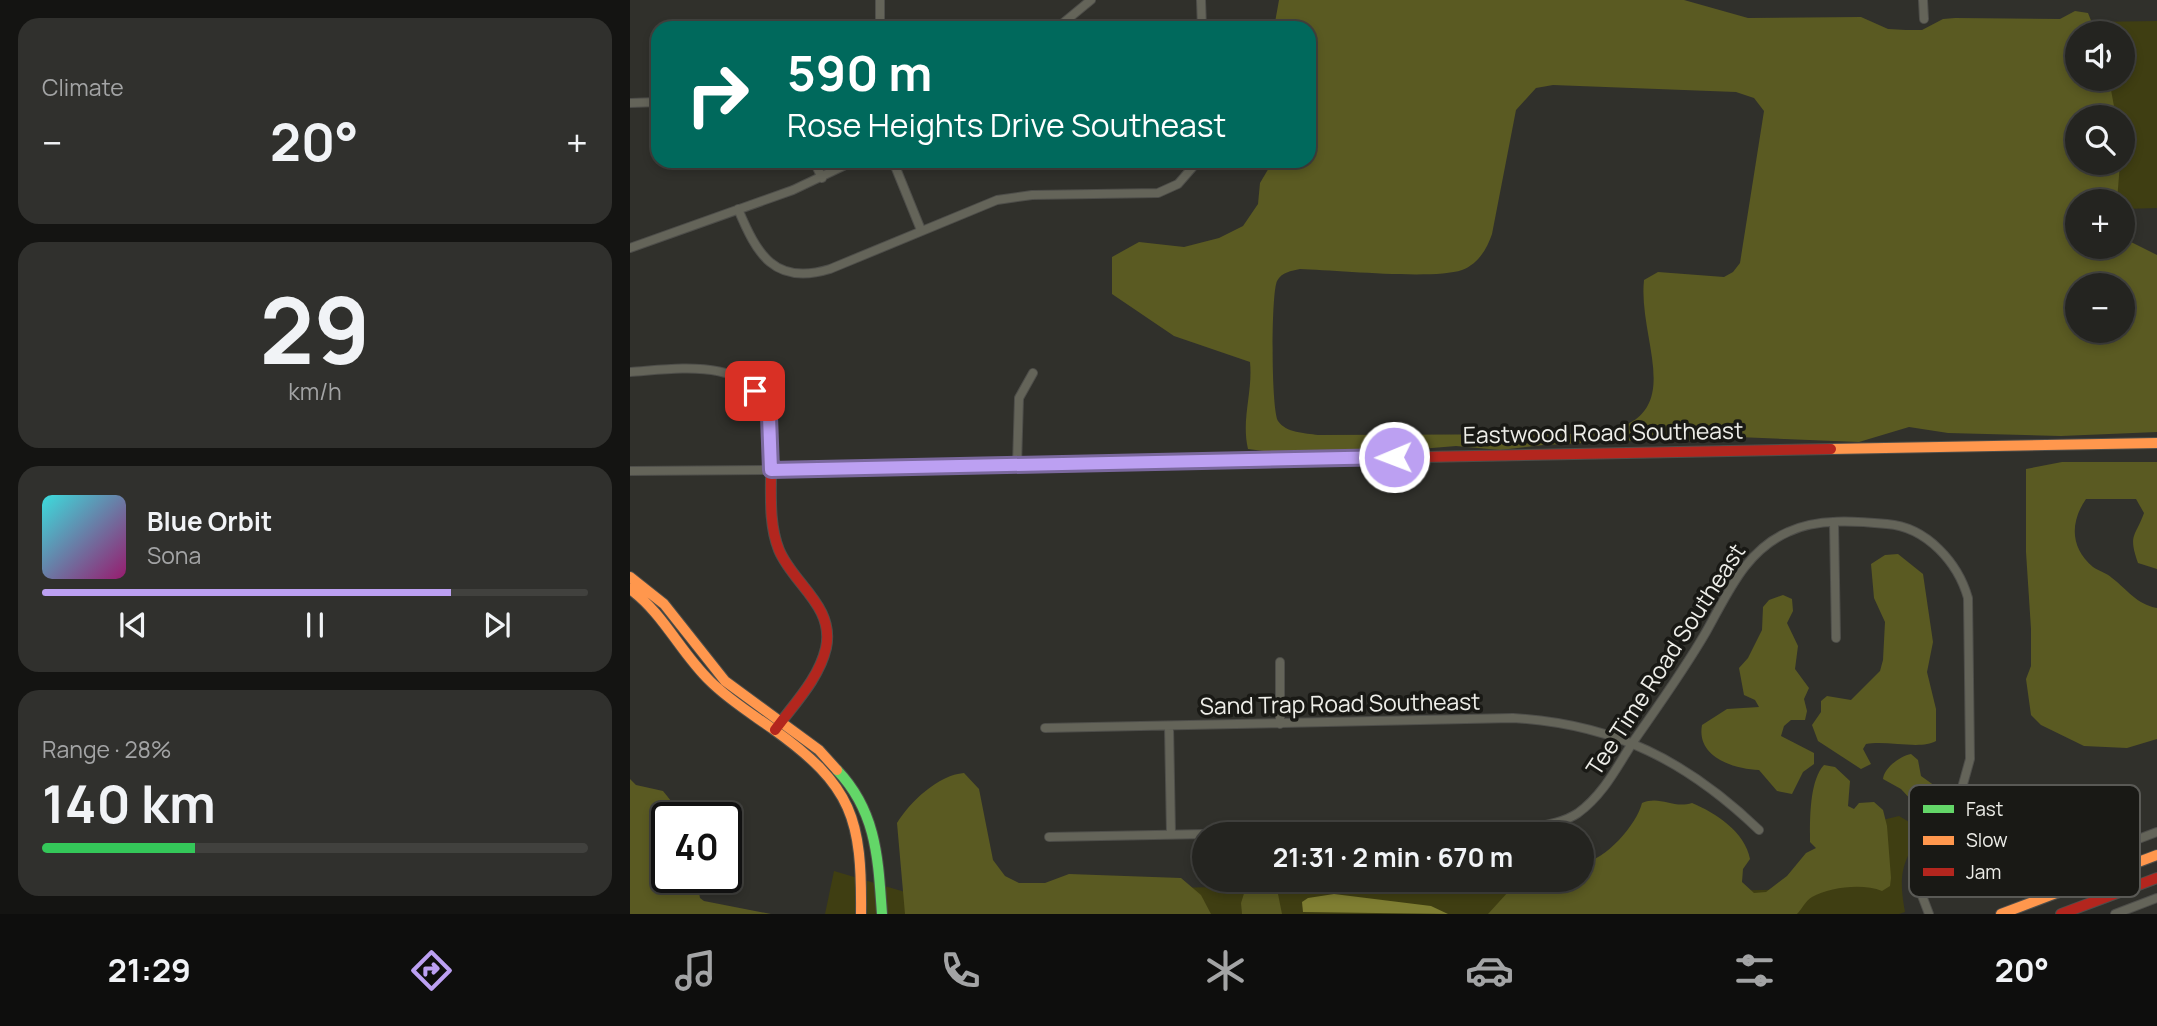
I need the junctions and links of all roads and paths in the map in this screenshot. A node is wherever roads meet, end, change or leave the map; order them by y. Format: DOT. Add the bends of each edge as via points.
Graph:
graph roads {
  1 [pos="880,0"];
  2 [pos="1091,0"];
  3 [pos="1201,0"];
  4 [pos="1923,0"];
  5 [pos="1924,19"];
  6 [pos="880,21"];
  7 [pos="1066,21"];
  8 [pos="1202,21"];
  9 [pos="651,102"];
  10 [pos="630,103"];
  11 [pos="817,168"];
  12 [pos="841,168"];
  13 [pos="896,168"];
  14 [pos="1192,168"];
  15 [pos="822,178"];
  16 [pos="738,209"];
  17 [pos="921,230"];
  18 [pos="630,248"];
  19 [pos="630,372"];
  20 [pos="1034,373"];
  21 [pos="2157,443"];
  22 [pos="1017,465"];
  23 [pos="771,470"];
  24 [pos="630,471"];
  25 [pos="1834,523"];
  26 [pos="630,577"];
  27 [pos="630,589"];
  28 [pos="648,602"];
  29 [pos="1836,638"];
  30 [pos="1280,662"];
  31 [pos="1280,724"];
  32 [pos="778,726"];
  33 [pos="1169,726"];
  34 [pos="1045,728"];
  35 [pos="1633,743"];
  36 [pos="1963,785"];
  37 [pos="1759,830"];
  38 [pos="2157,832"];
  39 [pos="1171,834"];
  40 [pos="1049,837"];
  41 [pos="2140,838"];
  42 [pos="2157,855"];
  43 [pos="2140,861"];
  44 [pos="2157,877"];
  45 [pos="2140,884"];
  46 [pos="1923,897"];
  47 [pos="2046,897"];
  48 [pos="2105,897"];
  49 [pos="2157,898"];
  50 [pos="861,914"];
  51 [pos="882,914"];
  52 [pos="1929,914"];
  53 [pos="2001,914"];
  54 [pos="2061,914"];
  55 [pos="2115,914"];
  1 -- 6 [label="street"];
  2 -- 7 [label="street"];
  3 -- 8 [label="street"];
  4 -- 5 [label="street"];
  9 -- 10 [label="street"];
  11 -- 15 [label="street"];
  12 -- 15 [label="street"];
  13 -- 17 [label="street"];
  14 -- 17 [label="street" via="1178,184 1158,192 1015,197"];
  15 -- 16 [label="street"];
  16 -- 17 [label="street" via="760,255 771,265 797,274 830,269"];
  16 -- 18 [label="street"];
  19 -- 23 [label="street" via="717,370 745,382 764,402 769,416"];
  20 -- 22 [label="street" via="1019,398"];
  21 -- 22 [label="street, Eastwood Road Southeast"];
  22 -- 23 [label="street, Eastwood Road Southeast"];
  23 -- 24 [label="street, Eastwood Road Southeast"];
  23 -- 32 [label="street" via="778,547 820,608 827,640 817,670"];
  25 -- 29 [label="street"];
  25 -- 35 [label="street, Tee Time Road Southeast" via="1787,532 1746,563 1694,654"];
  25 -- 36 [label="street, Tee Time Road Southeast" via="1887,523 1911,530 1950,561 1968,598 1970,759"];
  26 -- 28 [label="street"];
  27 -- 28 [label="street"];
  28 -- 32 [label="street" via="711,681"];
  30 -- 31 [label="street"];
  31 -- 33 [label="street, Sand Trap Road Southeast"];
  31 -- 35 [label="street, Sand Trap Road Southeast" via="1521,719 1579,726"];
  32 -- 50 [label="street" via="843,794 859,842"];
  32 -- 51 [label="street" via="831,760 862,802 878,850"];
  33 -- 34 [label="street, Sand Trap Road Southeast"];
  33 -- 39 [label="street"];
  35 -- 37 [label="street, Sand Trap Road Southeast" via="1705,782"];
  35 -- 39 [label="street, Tee Time Road Southeast" via="1590,803 1569,818 1544,825"];
  38 -- 41 [label="street"];
  39 -- 40 [label="street, Tee Time Road Southeast"];
  42 -- 43 [label="street"];
  44 -- 45 [label="street"];
  46 -- 52 [label="street"];
  47 -- 53 [label="street"];
  48 -- 54 [label="street"];
  49 -- 55 [label="street"];
}
